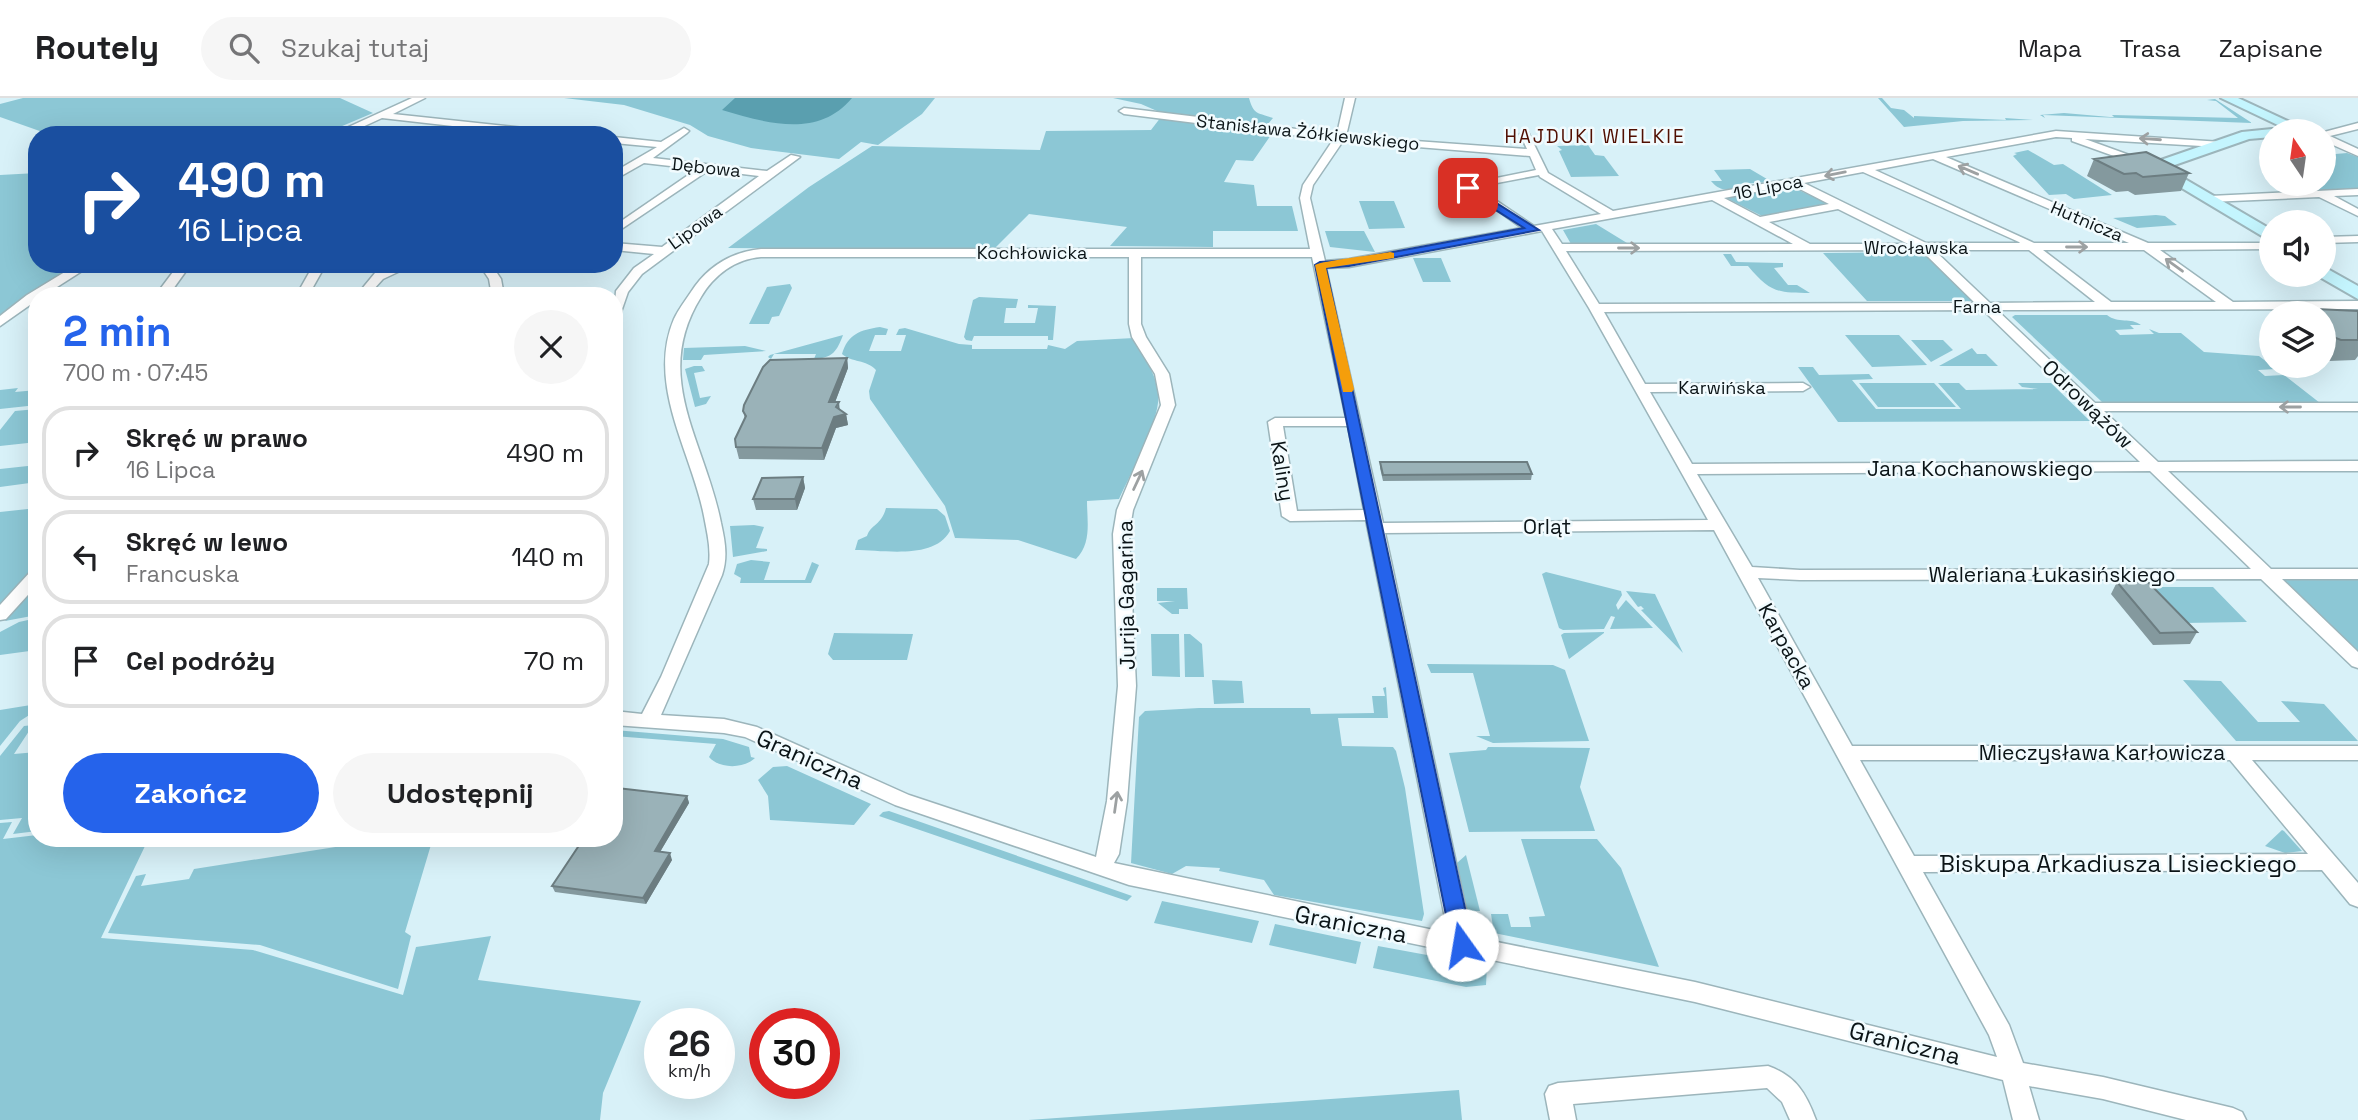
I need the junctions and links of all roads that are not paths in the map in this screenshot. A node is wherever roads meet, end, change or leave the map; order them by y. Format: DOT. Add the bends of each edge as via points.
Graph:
graph roads {
  1 [pos="420,98"];
  2 [pos="1350,98"];
  3 [pos="2227,98"];
  4 [pos="1124,111"];
  5 [pos="380,116"];
  6 [pos="2263,119"];
  7 [pos="357,126"];
  8 [pos="476,126"];
  9 [pos="2358,126"];
  10 [pos="684,131"];
  11 [pos="2336,131"];
  12 [pos="2259,132"];
  13 [pos="2068,133"];
  14 [pos="1525,134"];
  15 [pos="1342,137"];
  16 [pos="2336,140"];
  17 [pos="623,141"];
  18 [pos="665,145"];
  19 [pos="2218,145"];
  20 [pos="1535,153"];
  21 [pos="2358,153"];
  22 [pos="1934,156"];
  23 [pos="795,157"];
  24 [pos="642,160"];
  25 [pos="707,167"];
  26 [pos="2158,167"];
  27 [pos="1864,169"];
  28 [pos="623,172"];
  29 [pos="1541,173"];
  30 [pos="769,174"];
  31 [pos="1793,182"];
  32 [pos="2358,192"];
  33 [pos="2336,193"];
  34 [pos="2276,196"];
  35 [pos="2324,196"];
  36 [pos="1715,197"];
  37 [pos="2210,199"];
  38 [pos="1840,205"];
  39 [pos="2358,213"];
  40 [pos="1611,215"];
  41 [pos="1761,220"];
  42 [pos="623,225"];
  43 [pos="1539,229"];
  44 [pos="2259,229"];
  45 [pos="2358,239"];
  46 [pos="2336,240"];
  47 [pos="2259,246"];
  48 [pos="623,247"];
  49 [pos="1807,247"];
  50 [pos="1924,247"];
  51 [pos="2035,247"];
  52 [pos="2148,247"];
  53 [pos="1560,248"];
  54 [pos="662,251"];
  55 [pos="1135,253"];
  56 [pos="1319,259"];
  57 [pos="72,273"];
  58 [pos="389,273"];
  59 [pos="2336,280"];
  60 [pos="49,287"];
  61 [pos="369,287"];
  62 [pos="623,290"];
  63 [pos="2358,294"];
  64 [pos="28,300"];
  65 [pos="2229,305"];
  66 [pos="2358,305"];
  67 [pos="1987,306"];
  68 [pos="2108,306"];
  69 [pos="1595,308"];
  70 [pos="0,322"];
  71 [pos="1803,387"];
  72 [pos="1640,388"];
  73 [pos="2092,407"];
  74 [pos="2358,407"];
  75 [pos="1355,422"];
  76 [pos="2358,466"];
  77 [pos="2155,468"];
  78 [pos="1686,469"];
  79 [pos="1375,522"];
  80 [pos="1718,525"];
  81 [pos="1746,572"];
  82 [pos="2265,573"];
  83 [pos="2358,574"];
  84 [pos="28,585"];
  85 [pos="0,615"];
  86 [pos="2358,662"];
  87 [pos="623,719"];
  88 [pos="648,720"];
  89 [pos="2234,752"];
  90 [pos="2358,752"];
  91 [pos="1847,753"];
  92 [pos="2328,862"];
  93 [pos="1908,864"];
  94 [pos="1101,868"];
  95 [pos="2358,898"];
  96 [pos="1462,945"];
  97 [pos="2013,1072"];
  98 [pos="1563,1120"];
  99 [pos="1803,1120"];
  100 [pos="2026,1120"];
  101 [pos="2233,1120"];
  1 -- 5 [label="street"];
  2 -- 15 [label="street"];
  3 -- 6 [label="street"];
  4 -- 15 [label="street, Stanisława Żółkiewskiego"];
  5 -- 7 [label="street"];
  5 -- 8 [label="street"];
  9 -- 11 [label="street"];
  10 -- 18 [label="street"];
  12 -- 19 [label="street"];
  19 -- 13 [label="street, 16 Lipca, one-way"];
  13 -- 22 [label="street, 16 Lipca"];
  13 -- 26 [label="street" via="2129,160"];
  14 -- 20 [label="street"];
  15 -- 20 [label="street, Stanisława Żółkiewskiego"];
  15 -- 56 [label="street" via="1304,198"];
  16 -- 21 [label="street"];
  17 -- 18 [label="street"];
  18 -- 24 [label="street"];
  19 -- 26 [label="street"];
  20 -- 29 [label="street"];
  22 -- 27 [label="street, 16 Lipca"];
  52 -- 22 [label="street, Hutnicza, one-way"];
  23 -- 30 [label="street, Lipowa"];
  24 -- 25 [label="street, Dębowa"];
  24 -- 28 [label="street"];
  25 -- 30 [label="street, Dębowa"];
  25 -- 42 [label="street"];
  26 -- 37 [label="street" via="2160,174"];
  27 -- 31 [label="street, 16 Lipca, one-way"];
  27 -- 51 [label="street"];
  29 -- 40 [label="street"];
  29 -- 43 [label="street, Karpacka" via="1467,185"];
  30 -- 54 [label="street, Lipowa"];
  31 -- 36 [label="street, 16 Lipca"];
  31 -- 38 [label="street, Odrowążów"];
  32 -- 33 [label="street"];
  34 -- 37 [label="street"];
  35 -- 39 [label="street"];
  36 -- 40 [label="street, 16 Lipca"];
  36 -- 41 [label="street"];
  37 -- 44 [label="street"];
  38 -- 41 [label="street"];
  38 -- 50 [label="street, Odrowążów"];
  40 -- 43 [label="street, 16 Lipca"];
  41 -- 49 [label="street"];
  43 -- 53 [label="street, Karpacka"];
  43 -- 56 [label="street, 16 Lipca" via="1349,263"];
  45 -- 46 [label="street"];
  47 -- 52 [label="street, Wrocławska"];
  48 -- 54 [label="street"];
  49 -- 50 [label="street, Wrocławska"];
  53 -- 49 [label="street, Wrocławska, one-way"];
  50 -- 51 [label="street, Wrocławska"];
  50 -- 67 [label="street, Odrowążów"];
  51 -- 52 [label="street, Wrocławska, one-way"];
  51 -- 68 [label="street"];
  65 -- 52 [label="street, Hutnicza, one-way"];
  53 -- 69 [label="street, Karpacka"];
  54 -- 62 [label="street, Lipowa"];
  55 -- 56 [label="street, Kochłowicka"];
  55 -- 88 [label="street, Kochłowicka" via="746,254 732,258 704,283 681,317 673,338 671,365 674,390 714,518 718,558"];
  94 -- 55 [label="street, Jurija Gagarina, one-way" via="1108,854 1117,801 1127,686 1121,534 1125,510 1168,405 1162,374 1135,324"];
  56 -- 75 [label="street"];
  57 -- 60 [label="street"];
  58 -- 61 [label="street"];
  59 -- 63 [label="street"];
  64 -- 70 [label="street"];
  65 -- 66 [label="street, Farna"];
  65 -- 68 [label="street, Farna"];
  67 -- 68 [label="street, Farna"];
  67 -- 69 [label="street, Farna"];
  67 -- 73 [label="street, Odrowążów"];
  69 -- 72 [label="street, Karpacka"];
  71 -- 72 [label="street, Karwińska"];
  72 -- 78 [label="street, Karpacka"];
  74 -- 73 [label="street, one-way"];
  73 -- 77 [label="street, Odrowążów"];
  75 -- 79 [label="street"];
  75 -- 79 [label="street, Kaliny" via="1275,422 1290,516"];
  76 -- 77 [label="street, Jana Kochanowskiego"];
  77 -- 78 [label="street, Jana Kochanowskiego"];
  77 -- 82 [label="street, Odrowążów"];
  78 -- 80 [label="street, Karpacka"];
  79 -- 80 [label="street, Orląt"];
  79 -- 96 [label="street"];
  80 -- 81 [label="street, Karpacka"];
  81 -- 82 [label="street, Waleriana Łukasińskiego"];
  81 -- 91 [label="street, Karpacka"];
  82 -- 83 [label="street, Waleriana Łukasińskiego"];
  82 -- 86 [label="street, Odrowążów"];
  84 -- 85 [label="street"];
  87 -- 88 [label="street, Graniczna"];
  88 -- 94 [label="street, Graniczna" via="750,732 902,800"];
  89 -- 90 [label="street, Mieczysława Karłowicza"];
  89 -- 91 [label="street, Mieczysława Karłowicza"];
  89 -- 92 [label="street"];
  91 -- 93 [label="street, Karpacka"];
  92 -- 93 [label="street, Biskupa Arkadiusza Lisieckiego"];
  92 -- 95 [label="street"];
  93 -- 97 [label="street, Karpacka" via="2000,1032"];
  94 -- 96 [label="street, Graniczna" via="1176,888"];
  96 -- 97 [label="street, Graniczna" via="1695,992"];
  97 -- 100 [label="street, Karpacka"];
  97 -- 101 [label="street, Graniczna" via="2103,1088"];
  98 -- 99 [label="street" via="1558,1094 1768,1077 1791,1091"];
}
